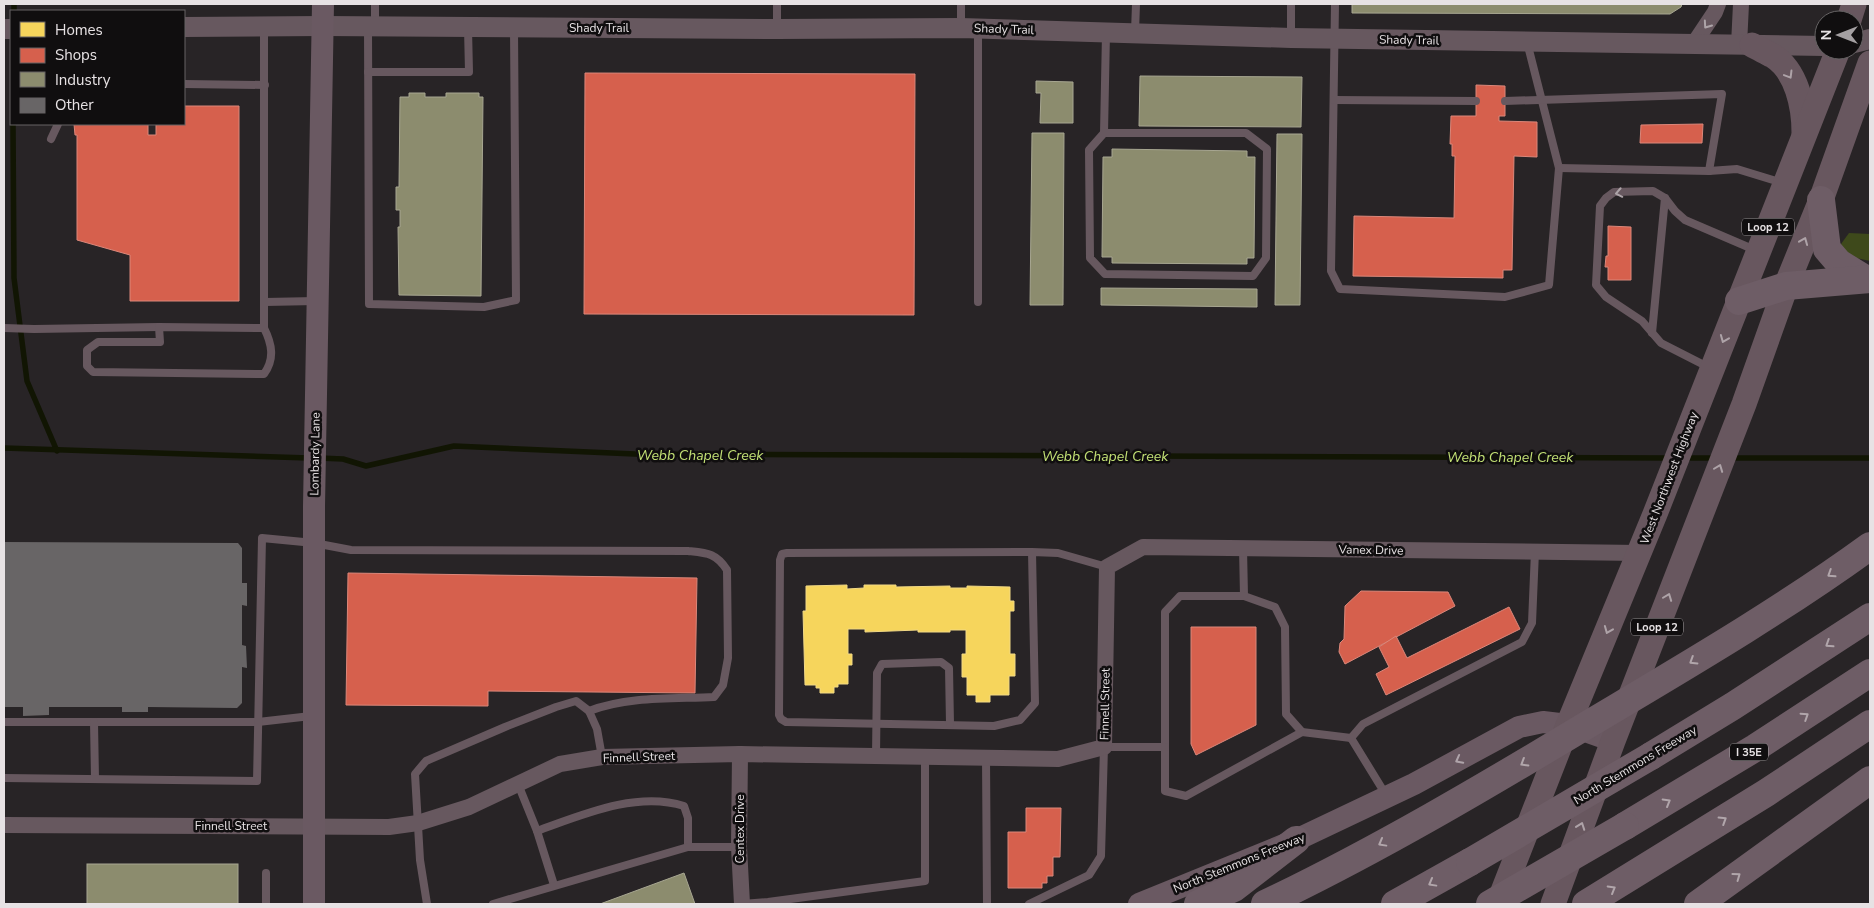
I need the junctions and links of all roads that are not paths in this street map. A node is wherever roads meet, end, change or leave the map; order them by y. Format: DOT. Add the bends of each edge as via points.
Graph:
graph roads {
  1 [pos="375,4"];
  2 [pos="777,4"];
  3 [pos="961,4"];
  4 [pos="1136,4"];
  5 [pos="1292,4"];
  6 [pos="1335,4"];
  7 [pos="1718,4"];
  8 [pos="1741,4"];
  9 [pos="323,15"];
  10 [pos="264,26"];
  11 [pos="371,26"];
  12 [pos="185,27"];
  13 [pos="468,27"];
  14 [pos="514,27"];
  15 [pos="970,28"];
  16 [pos="777,29"];
  17 [pos="1106,33"];
  18 [pos="1135,34"];
  19 [pos="1292,38"];
  20 [pos="1335,38"];
  21 [pos="1527,42"];
  22 [pos="1693,44"];
  23 [pos="1746,45"];
  24 [pos="1814,46"];
  25 [pos="1834,60"];
  26 [pos="1870,63"];
  27 [pos="368,72"];
  28 [pos="185,84"];
  29 [pos="265,84"];
  30 [pos="1334,100"];
  31 [pos="1542,100"];
  32 [pos="1476,101"];
  33 [pos="1505,101"];
  34 [pos="58,125"];
  35 [pos="1104,133"];
  36 [pos="1804,136"];
  37 [pos="51,140"];
  38 [pos="1560,168"];
  39 [pos="1709,171"];
  40 [pos="1786,184"];
  41 [pos="1665,198"];
  42 [pos="1820,200"];
  43 [pos="1759,251"];
  44 [pos="1868,279"];
  45 [pos="1786,286"];
  46 [pos="318,301"];
  47 [pos="1739,301"];
  48 [pos="265,302"];
  49 [pos="978,302"];
  50 [pos="159,327"];
  51 [pos="4,328"];
  52 [pos="264,328"];
  53 [pos="1652,333"];
  54 [pos="1712,369"];
  55 [pos="314,543"];
  56 [pos="1870,546"];
  57 [pos="1244,548"];
  58 [pos="1032,552"];
  59 [pos="1535,552"];
  60 [pos="1640,553"];
  61 [pos="1107,567"];
  62 [pos="1244,596"];
  63 [pos="1870,617"];
  64 [pos="1870,673"];
  65 [pos="589,711"];
  66 [pos="314,715"];
  67 [pos="4,722"];
  68 [pos="94,722"];
  69 [pos="258,722"];
  70 [pos="876,724"];
  71 [pos="950,724"];
  72 [pos="1870,724"];
  73 [pos="1568,725"];
  74 [pos="1302,732"];
  75 [pos="1351,738"];
  76 [pos="1612,741"];
  77 [pos="1104,747"];
  78 [pos="1165,747"];
  79 [pos="740,754"];
  80 [pos="876,756"];
  81 [pos="925,757"];
  82 [pos="602,758"];
  83 [pos="986,758"];
  84 [pos="4,778"];
  85 [pos="95,779"];
  86 [pos="1870,780"];
  87 [pos="518,783"];
  88 [pos="1387,797"];
  89 [pos="418,823"];
  90 [pos="4,825"];
  91 [pos="314,827"];
  92 [pos="537,831"];
  93 [pos="1296,840"];
  94 [pos="688,847"];
  95 [pos="740,847"];
  96 [pos="266,872"];
  97 [pos="554,885"];
  98 [pos="266,904"];
  99 [pos="314,904"];
  100 [pos="427,904"];
  101 [pos="492,904"];
  102 [pos="742,904"];
  103 [pos="987,904"];
  104 [pos="1029,904"];
  105 [pos="1139,904"];
  106 [pos="1198,904"];
  107 [pos="1265,904"];
  108 [pos="1395,904"];
  109 [pos="1490,904"];
  110 [pos="1498,904"];
  111 [pos="1553,904"];
  112 [pos="1586,904"];
  113 [pos="1698,904"];
  1 -- 11 [label="lane"];
  2 -- 16 [label="lane"];
  3 -- 15 [label="lane"];
  4 -- 18 [label="lane"];
  5 -- 19 [label="lane"];
  6 -- 20 [label="lane"];
  7 -- 22 [label="street, one-way"];
  8 -- 23 [label="street"];
  9 -- 10 [label="street, Shady Trail"];
  9 -- 11 [label="street, Shady Trail"];
  9 -- 46 [label="main road, Lombardy Lane"];
  10 -- 12 [label="street, Shady Trail"];
  10 -- 29 [label="lane"];
  11 -- 13 [label="street, Shady Trail"];
  11 -- 27 [label="lane"];
  13 -- 14 [label="street, Shady Trail"];
  13 -- 27 [label="lane" via="468,72"];
  14 -- 16 [label="street, Shady Trail"];
  14 -- 27 [label="lane" via="516,300 484,307 368,304"];
  15 -- 16 [label="street, Shady Trail"];
  15 -- 17 [label="street, Shady Trail"];
  15 -- 49 [label="lane"];
  17 -- 18 [label="street, Shady Trail"];
  17 -- 35 [label="lane"];
  18 -- 19 [label="street, Shady Trail"];
  19 -- 20 [label="street, Shady Trail"];
  20 -- 21 [label="street, Shady Trail"];
  20 -- 30 [label="lane"];
  21 -- 22 [label="street, Shady Trail"];
  21 -- 31 [label="lane"];
  22 -- 23 [label="street, Shady Trail"];
  23 -- 24 [label="street, Shady Trail"];
  23 -- 36 [label="main road, one-way" via="1774,57 1784,66 1798,89 1804,115"];
  25 -- 36 [label="main road, West Northwest Highway / Loop 12"];
  26 -- 42 [label="main road, Loop 12"];
  28 -- 29 [label="lane"];
  29 -- 48 [label="lane"];
  30 -- 32 [label="lane"];
  30 -- 38 [label="lane" via="1331,271 1340,289 1505,297 1549,285"];
  31 -- 33 [label="lane"];
  31 -- 38 [label="lane"];
  31 -- 39 [label="lane" via="1722,94"];
  34 -- 37 [label="lane"];
  35 -- 35 [label="lane" via="1089,150 1090,258 1105,274 1253,276 1266,258 1267,149 1246,133"];
  36 -- 40 [label="main road, West Northwest Highway / Loop 12"];
  38 -- 39 [label="lane"];
  39 -- 40 [label="lane" via="1737,169"];
  40 -- 43 [label="main road, West Northwest Highway / Loop 12"];
  41 -- 43 [label="lane" via="1685,220"];
  41 -- 53 [label="lane"];
  41 -- 53 [label="lane, one-way" via="1654,191 1614,192 1600,206 1596,285 1606,297 1642,321"];
  42 -- 44 [label="highway" via="1827,250 1839,263"];
  45 -- 42 [label="main road, Loop 12, one-way"];
  43 -- 47 [label="main road, West Northwest Highway / Loop 12"];
  44 -- 45 [label="highway"];
  45 -- 47 [label="highway"];
  76 -- 45 [label="main road, Loop 12, one-way" via="1744,404"];
  46 -- 48 [label="lane"];
  46 -- 55 [label="main road, Lombardy Lane"];
  47 -- 54 [label="main road, West Northwest Highway / Loop 12, one-way"];
  48 -- 52 [label="lane"];
  50 -- 51 [label="lane"];
  50 -- 52 [label="lane"];
  50 -- 52 [label="lane" via="160,342 98,342 87,350 86,366 92,372 264,374 270,365 271,342"];
  53 -- 54 [label="lane" via="1661,343"];
  54 -- 60 [label="main road, West Northwest Highway / Loop 12"];
  55 -- 65 [label="lane" via="351,550 688,551 709,553 720,560 727,570 728,658 723,685 714,697 634,701 608,704"];
  55 -- 66 [label="main road, Lombardy Lane"];
  55 -- 69 [label="lane" via="262,538"];
  56 -- 107 [label="highway, one-way, bridge" via="1835,572 1672,675 1502,777"];
  57 -- 59 [label="street, Vanex Drive"];
  57 -- 61 [label="street, Vanex Drive" via="1143,547"];
  57 -- 62 [label="lane"];
  58 -- 61 [label="lane" via="1058,553"];
  58 -- 70 [label="lane" via="782,554 781,719 786,722"];
  58 -- 71 [label="lane" via="1035,703 1020,720 994,726"];
  59 -- 60 [label="street, Vanex Drive"];
  59 -- 75 [label="lane" via="1532,624 1522,642 1363,724"];
  60 -- 73 [label="main road, West Northwest Highway / Loop 12, one-way"];
  61 -- 77 [label="street, Finnell Street"];
  62 -- 74 [label="lane" via="1275,607 1285,627 1286,714"];
  62 -- 78 [label="lane" via="1180,596 1165,612"];
  63 -- 108 [label="highway, North Stemmons Freeway, one-way, bridge" via="1651,756"];
  109 -- 64 [label="highway, I 35E, one-way, bridge" via="1755,748"];
  65 -- 82 [label="lane" via="597,729"];
  65 -- 89 [label="lane" via="576,701 556,707 426,761 415,774"];
  66 -- 69 [label="lane"];
  66 -- 91 [label="main road, Lombardy Lane"];
  67 -- 68 [label="lane"];
  68 -- 69 [label="lane"];
  68 -- 85 [label="lane"];
  69 -- 85 [label="lane" via="257,781"];
  70 -- 71 [label="lane"];
  70 -- 71 [label="lane" via="877,673 882,664 942,662 949,668"];
  70 -- 80 [label="lane"];
  112 -- 72 [label="highway, one-way" via="1766,793"];
  73 -- 76 [label="main road, North Stemmons Freeway"];
  73 -- 88 [label="main road, North Stemmons Freeway, one-way" via="1543,722 1520,728"];
  73 -- 110 [label="main road, West Northwest Highway / Loop 12"];
  74 -- 75 [label="lane"];
  74 -- 78 [label="lane" via="1186,796 1165,791"];
  75 -- 88 [label="lane"];
  111 -- 76 [label="main road, Loop 12, one-way"];
  77 -- 78 [label="lane"];
  77 -- 83 [label="street, Finnell Street" via="1058,759"];
  77 -- 104 [label="lane" via="1100,856 1090,875"];
  79 -- 80 [label="street, Finnell Street"];
  79 -- 82 [label="street, Finnell Street"];
  79 -- 95 [label="street, Centex Drive"];
  80 -- 81 [label="street, Finnell Street"];
  81 -- 83 [label="street, Finnell Street"];
  81 -- 102 [label="lane" via="925,881"];
  82 -- 87 [label="street, Finnell Street" via="560,764"];
  83 -- 103 [label="lane"];
  84 -- 85 [label="lane"];
  113 -- 86 [label="highway, one-way"];
  87 -- 89 [label="street, Finnell Street" via="468,807"];
  87 -- 92 [label="lane"];
  88 -- 93 [label="main road, North Stemmons Freeway"];
  89 -- 91 [label="street, Finnell Street" via="389,827"];
  89 -- 100 [label="lane"];
  90 -- 91 [label="street, Finnell Street"];
  91 -- 99 [label="main road, Lombardy Lane"];
  92 -- 94 [label="lane" via="605,807 668,801 684,806 688,818"];
  92 -- 97 [label="lane"];
  93 -- 105 [label="main road, North Stemmons Freeway"];
  93 -- 106 [label="highway" via="1234,888"];
  94 -- 95 [label="lane"];
  94 -- 97 [label="lane"];
  95 -- 102 [label="street, Centex Drive"];
  96 -- 98 [label="lane"];
  97 -- 101 [label="lane"];
}
